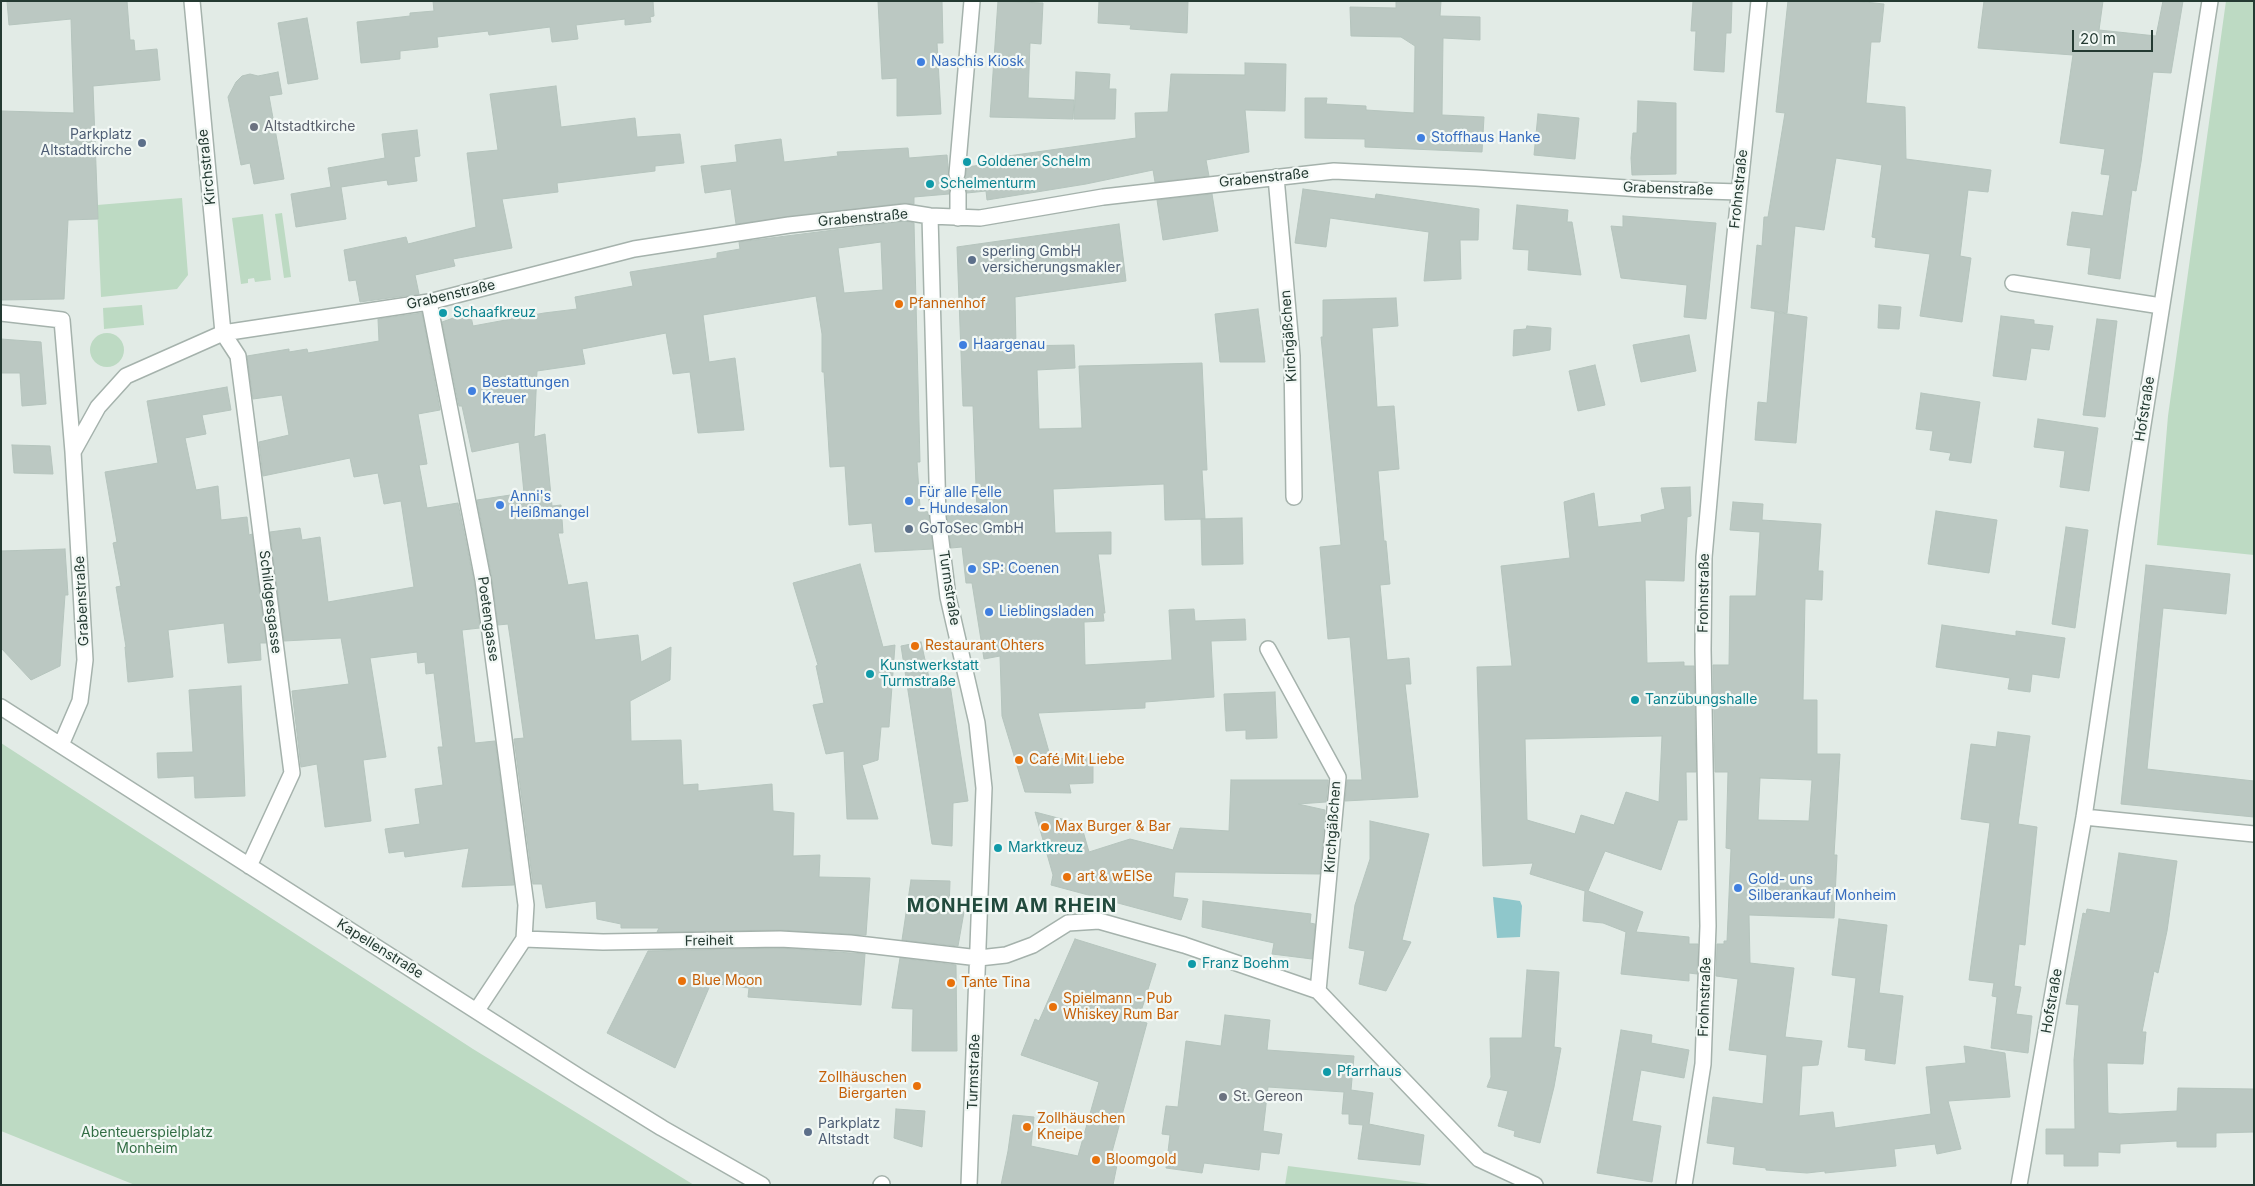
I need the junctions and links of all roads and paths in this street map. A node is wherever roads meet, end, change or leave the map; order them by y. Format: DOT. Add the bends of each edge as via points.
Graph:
graph roads {
  1 [pos="192,1"];
  2 [pos="972,1"];
  3 [pos="1758,1"];
  4 [pos="2210,1"];
  5 [pos="957,174"];
  6 [pos="1276,177"];
  7 [pos="1739,192"];
  8 [pos="958,193"];
  9 [pos="930,216"];
  10 [pos="958,218"];
  11 [pos="2013,283"];
  12 [pos="429,302"];
  13 [pos="2161,306"];
  14 [pos="1,313"];
  15 [pos="223,333"];
  16 [pos="73,452"];
  17 [pos="1294,496"];
  18 [pos="1268,650"];
  19 [pos="1,707"];
  20 [pos="60,745"];
  21 [pos="2084,817"];
  22 [pos="2254,834"];
  23 [pos="248,866"];
  24 [pos="524,939"];
  25 [pos="978,958"];
  26 [pos="1318,991"];
  27 [pos="477,1010"];
  28 [pos="762,1185"];
  29 [pos="969,1185"];
  30 [pos="1535,1185"];
  31 [pos="1684,1185"];
  32 [pos="2019,1185"];
  1 -- 15 [label="street, Kirchstraße"];
  2 -- 5 [label="street"];
  3 -- 7 [label="street, Frohnstraße"];
  4 -- 13 [label="street, Hofstraße"];
  6 -- 7 [label="street, Grabenstraße" via="1334,171"];
  6 -- 10 [label="street, Grabenstraße" via="1103,197 980,218"];
  6 -- 17 [label="street, Kirchgäßchen" via="1292,356"];
  7 -- 31 [label="street, Frohnstraße" via="1704,557 1708,926 1703,1064"];
  8 -- 10 [label="street"];
  9 -- 10 [label="street, Grabenstraße"];
  9 -- 12 [label="street, Grabenstraße" via="905,212 789,225 634,249"];
  9 -- 25 [label="street, Turmstraße" via="938,517 948,597 977,723 984,788"];
  11 -- 13 [label="street"];
  12 -- 15 [label="street, Grabenstraße"];
  12 -- 24 [label="street, Poetengasse" via="483,580 526,905"];
  13 -- 21 [label="street, Hofstraße"];
  14 -- 16 [label="street, Grabenstraße" via="62,320"];
  15 -- 16 [label="street, Grabenstraße" via="126,376 98,407"];
  15 -- 23 [label="street, Schildgesgasse" via="238,356 292,774"];
  16 -- 20 [label="street, Grabenstraße" via="85,660 80,701"];
  18 -- 26 [label="street, Kirchgäßchen" via="1338,777"];
  19 -- 20 [label="street, Kapellenstraße"];
  20 -- 23 [label="street, Kapellenstraße"];
  21 -- 22 [label="street"];
  21 -- 32 [label="street, Hofstraße"];
  23 -- 27 [label="street, Kapellenstraße"];
  24 -- 25 [label="street, Freiheit" via="603,942 780,939 850,943"];
  24 -- 27 [label="street"];
  25 -- 26 [label="street" via="1006,955 1033,945 1068,923 1099,921 1184,945"];
  25 -- 29 [label="street, Turmstraße"];
  26 -- 30 [label="street" via="1479,1159"];
  27 -- 28 [label="street, Kapellenstraße" via="662,1128"];
}
